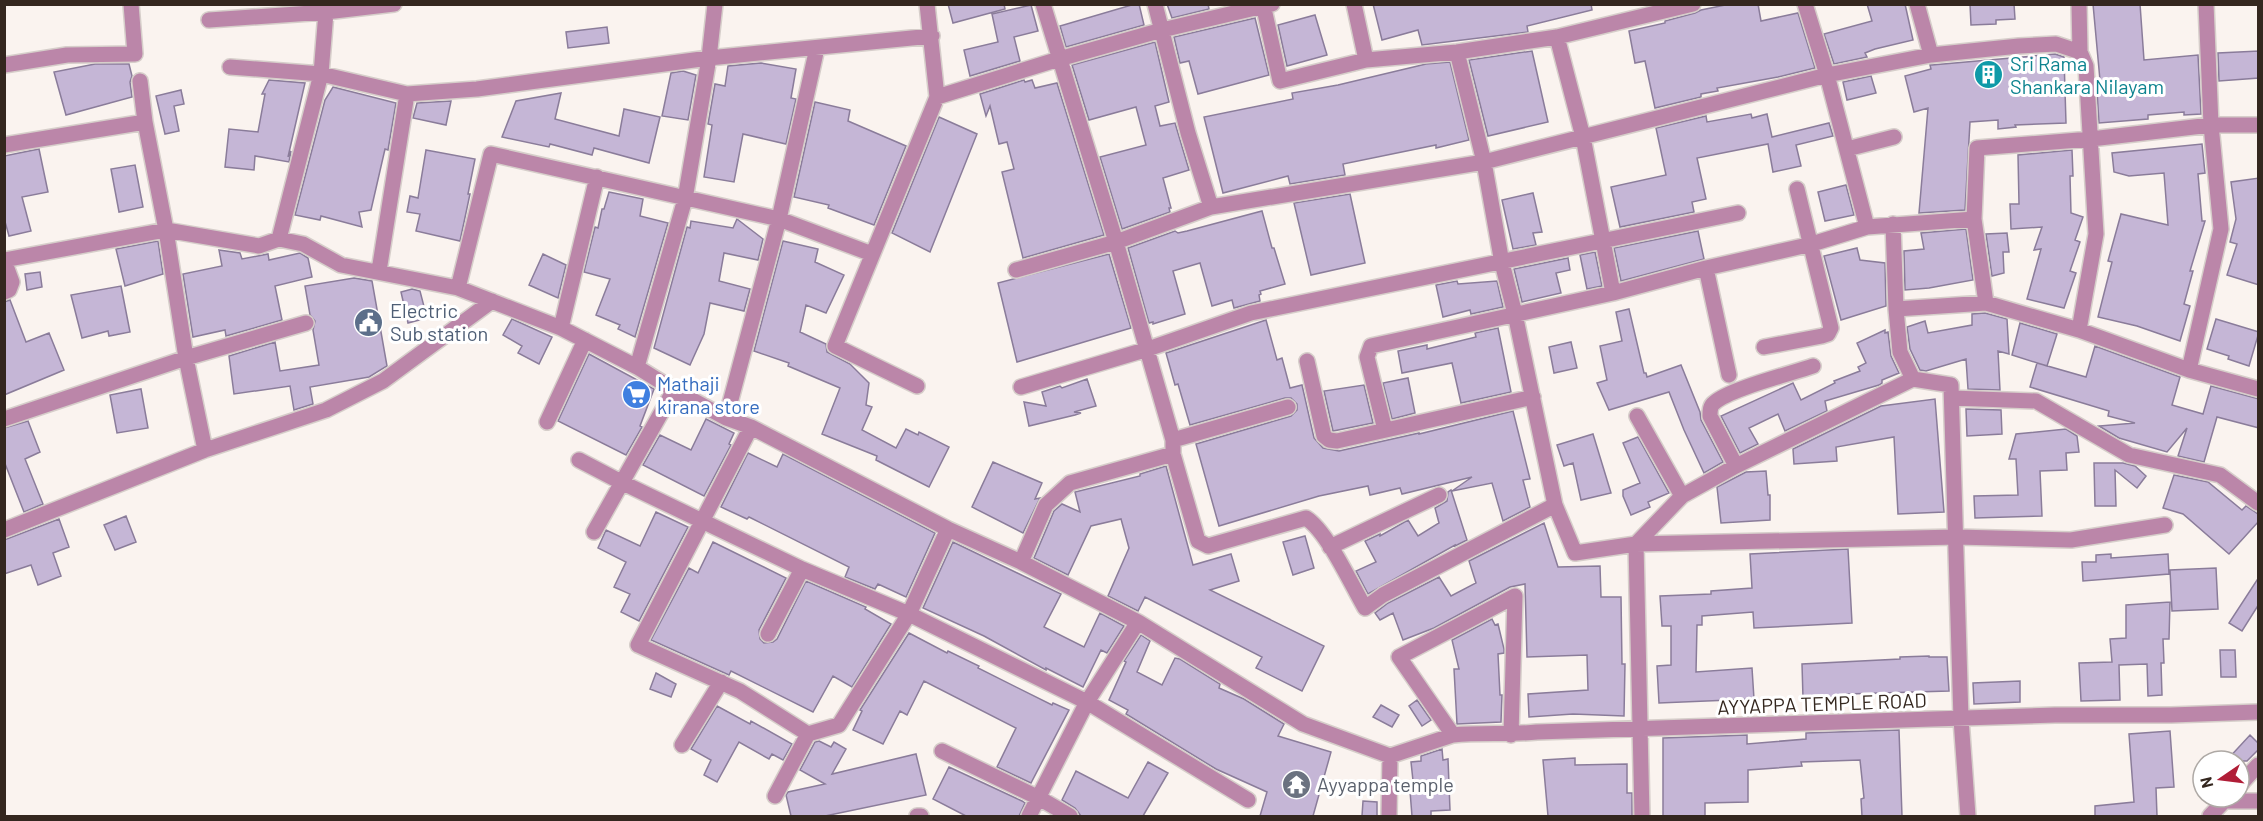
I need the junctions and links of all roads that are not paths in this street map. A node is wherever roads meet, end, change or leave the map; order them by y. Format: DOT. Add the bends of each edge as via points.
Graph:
graph roads {
  1 [pos="131,4"];
  2 [pos="394,4"];
  3 [pos="715,4"];
  4 [pos="927,4"];
  5 [pos="1043,4"];
  6 [pos="1155,4"];
  7 [pos="1354,4"];
  8 [pos="1693,4"];
  9 [pos="1805,4"];
  10 [pos="1917,4"];
  11 [pos="2079,4"];
  12 [pos="2206,4"];
  13 [pos="1266,5"];
  14 [pos="326,12"];
  15 [pos="209,20"];
  16 [pos="1162,30"];
  17 [pos="932,36"];
  18 [pos="1557,37"];
  19 [pos="817,48"];
  20 [pos="1457,52"];
  21 [pos="2080,52"];
  22 [pos="1930,55"];
  23 [pos="709,58"];
  24 [pos="1059,58"];
  25 [pos="1366,60"];
  26 [pos="4,64"];
  27 [pos="230,67"];
  28 [pos="321,74"];
  29 [pos="1827,75"];
  30 [pos="140,81"];
  31 [pos="407,94"];
  32 [pos="937,97"];
  33 [pos="145,122"];
  34 [pos="2211,125"];
  35 [pos="2259,125"];
  36 [pos="1583,136"];
  37 [pos="1894,137"];
  38 [pos="2091,139"];
  39 [pos="4,145"];
  40 [pos="1847,149"];
  41 [pos="1484,162"];
  42 [pos="597,177"];
  43 [pos="1797,189"];
  44 [pos="685,199"];
  45 [pos="1211,207"];
  46 [pos="1738,213"];
  47 [pos="778,219"];
  48 [pos="1974,219"];
  49 [pos="1893,224"];
  50 [pos="1867,227"];
  51 [pos="166,230"];
  52 [pos="279,239"];
  53 [pos="1603,241"];
  54 [pos="1116,242"];
  55 [pos="1812,244"];
  56 [pos="872,254"];
  57 [pos="4,260"];
  58 [pos="1502,263"];
  59 [pos="1706,268"];
  60 [pos="1016,270"];
  61 [pos="379,271"];
  62 [pos="458,288"];
  63 [pos="4,292"];
  64 [pos="1613,293"];
  65 [pos="492,301"];
  66 [pos="1986,303"];
  67 [pos="1896,309"];
  68 [pos="1515,314"];
  69 [pos="306,323"];
  70 [pos="561,328"];
  71 [pos="2079,330"];
  72 [pos="585,340"];
  73 [pos="1764,347"];
  74 [pos="1148,349"];
  75 [pos="186,358"];
  76 [pos="1307,360"];
  77 [pos="1813,366"];
  78 [pos="637,367"];
  79 [pos="2189,370"];
  80 [pos="1729,375"];
  81 [pos="1913,379"];
  82 [pos="917,386"];
  83 [pos="1021,387"];
  84 [pos="2259,389"];
  85 [pos="674,390"];
  86 [pos="1533,397"];
  87 [pos="1952,398"];
  88 [pos="1288,407"];
  89 [pos="1637,416"];
  90 [pos="726,418"];
  91 [pos="4,419"];
  92 [pos="546,422"];
  93 [pos="752,427"];
  94 [pos="1385,430"];
  95 [pos="1173,447"];
  96 [pos="205,450"];
  97 [pos="579,460"];
  98 [pos="1736,466"];
  99 [pos="621,482"];
  100 [pos="1438,495"];
  101 [pos="1682,496"];
  102 [pos="2259,503"];
  103 [pos="1555,505"];
  104 [pos="704,520"];
  105 [pos="2165,525"];
  106 [pos="948,529"];
  107 [pos="4,530"];
  108 [pos="594,532"];
  109 [pos="1957,537"];
  110 [pos="1636,544"];
  111 [pos="1330,547"];
  112 [pos="1021,562"];
  113 [pos="802,569"];
  114 [pos="909,614"];
  115 [pos="1138,622"];
  116 [pos="768,633"];
  117 [pos="721,682"];
  118 [pos="1087,702"];
  119 [pos="2259,712"];
  120 [pos="1961,719"];
  121 [pos="1641,730"];
  122 [pos="808,734"];
  123 [pos="1453,735"];
  124 [pos="1511,735"];
  125 [pos="682,745"];
  126 [pos="942,751"];
  127 [pos="1390,756"];
  128 [pos="775,796"];
  129 [pos="1039,798"];
  130 [pos="1248,800"];
  131 [pos="1029,816"];
  132 [pos="1070,816"];
  133 [pos="1389,816"];
  134 [pos="1642,816"];
  135 [pos="1968,816"];
  1 -- 26 [label="street" via="135,54 67,55"];
  2 -- 14 [label="street"];
  3 -- 23 [label="street"];
  4 -- 17 [label="street"];
  5 -- 24 [label="street"];
  6 -- 16 [label="street"];
  7 -- 25 [label="street"];
  8 -- 18 [label="street"];
  9 -- 29 [label="street"];
  10 -- 22 [label="street"];
  11 -- 21 [label="street"];
  12 -- 34 [label="street"];
  13 -- 16 [label="street"];
  13 -- 25 [label="street" via="1280,81"];
  14 -- 15 [label="street"];
  14 -- 28 [label="street"];
  16 -- 24 [label="street"];
  16 -- 45 [label="street"];
  17 -- 19 [label="street"];
  17 -- 32 [label="street"];
  18 -- 20 [label="street"];
  18 -- 36 [label="street"];
  19 -- 23 [label="street"];
  19 -- 47 [label="street"];
  20 -- 25 [label="street"];
  20 -- 41 [label="street"];
  21 -- 22 [label="street" via="2056,44"];
  21 -- 38 [label="street" via="2085,66"];
  22 -- 29 [label="street"];
  23 -- 31 [label="street" via="488,88"];
  23 -- 44 [label="street"];
  24 -- 32 [label="street"];
  24 -- 54 [label="street"];
  27 -- 28 [label="street"];
  28 -- 31 [label="street"];
  28 -- 52 [label="street"];
  29 -- 36 [label="street"];
  29 -- 40 [label="street"];
  30 -- 33 [label="street"];
  31 -- 61 [label="street"];
  32 -- 56 [label="street"];
  33 -- 39 [label="street"];
  33 -- 51 [label="street"];
  34 -- 35 [label="street"];
  34 -- 38 [label="street"];
  34 -- 79 [label="street" via="2222,229"];
  36 -- 41 [label="street"];
  36 -- 53 [label="street"];
  37 -- 40 [label="street"];
  38 -- 48 [label="street" via="1977,148"];
  38 -- 71 [label="street" via="2096,234"];
  40 -- 50 [label="street"];
  41 -- 45 [label="street"];
  41 -- 58 [label="street"];
  42 -- 44 [label="street"];
  42 -- 62 [label="street" via="491,154"];
  42 -- 70 [label="street"];
  43 -- 55 [label="street"];
  44 -- 47 [label="street"];
  44 -- 78 [label="street"];
  45 -- 54 [label="street"];
  46 -- 53 [label="street"];
  47 -- 56 [label="street"];
  47 -- 90 [label="street"];
  48 -- 49 [label="street"];
  48 -- 66 [label="street"];
  49 -- 50 [label="street"];
  49 -- 67 [label="street"];
  50 -- 55 [label="street"];
  51 -- 52 [label="street" via="259,246"];
  51 -- 57 [label="street"];
  51 -- 75 [label="street"];
  52 -- 61 [label="street" via="303,244 341,265"];
  53 -- 58 [label="street"];
  53 -- 64 [label="street"];
  54 -- 60 [label="street"];
  54 -- 74 [label="street"];
  55 -- 59 [label="street"];
  55 -- 73 [label="street" via="1831,328 1822,336"];
  56 -- 82 [label="street" via="835,346"];
  57 -- 63 [label="street" via="12,282"];
  58 -- 68 [label="street"];
  58 -- 74 [label="street" via="1251,313"];
  59 -- 64 [label="street"];
  59 -- 80 [label="street"];
  61 -- 62 [label="street"];
  62 -- 65 [label="street"];
  64 -- 68 [label="street"];
  65 -- 70 [label="street"];
  65 -- 96 [label="street" via="374,386 326,410"];
  66 -- 67 [label="street"];
  66 -- 71 [label="street"];
  67 -- 81 [label="street" via="1900,352"];
  68 -- 86 [label="street"];
  68 -- 94 [label="street" via="1371,346 1367,357"];
  69 -- 75 [label="street"];
  70 -- 72 [label="street"];
  71 -- 79 [label="street"];
  72 -- 78 [label="street"];
  72 -- 92 [label="street"];
  74 -- 83 [label="street"];
  74 -- 95 [label="street"];
  75 -- 91 [label="street"];
  75 -- 96 [label="street"];
  76 -- 94 [label="street" via="1324,436 1337,441"];
  77 -- 98 [label="street" via="1714,402 1710,416"];
  78 -- 85 [label="street"];
  79 -- 84 [label="street"];
  81 -- 87 [label="street" via="1951,385"];
  81 -- 98 [label="street"];
  85 -- 90 [label="street"];
  85 -- 99 [label="street"];
  86 -- 94 [label="street"];
  86 -- 103 [label="street"];
  87 -- 102 [label="street" via="2036,401 2129,455 2220,475"];
  87 -- 109 [label="street"];
  88 -- 95 [label="street"];
  89 -- 101 [label="street"];
  90 -- 93 [label="street"];
  93 -- 104 [label="street"];
  93 -- 106 [label="street"];
  95 -- 111 [label="street" via="1202,544 1208,546 1306,518"];
  95 -- 112 [label="street" via="1071,483 1046,505"];
  96 -- 107 [label="street"];
  97 -- 99 [label="street"];
  98 -- 101 [label="street"];
  99 -- 104 [label="street"];
  99 -- 108 [label="street"];
  100 -- 111 [label="street"];
  101 -- 110 [label="street"];
  103 -- 110 [label="street" via="1575,552"];
  103 -- 111 [label="street" via="1365,608"];
  104 -- 113 [label="street"];
  104 -- 117 [label="street" via="638,645"];
  105 -- 109 [label="street" via="2071,540"];
  106 -- 112 [label="street"];
  106 -- 114 [label="street"];
  109 -- 110 [label="street"];
  109 -- 120 [label="street"];
  110 -- 121 [label="street"];
  112 -- 115 [label="street"];
  113 -- 114 [label="street"];
  113 -- 116 [label="street"];
  114 -- 118 [label="street"];
  114 -- 122 [label="street" via="839,725"];
  115 -- 118 [label="street"];
  115 -- 127 [label="street" via="1303,724"];
  117 -- 122 [label="street"];
  117 -- 125 [label="street"];
  118 -- 129 [label="street"];
  118 -- 130 [label="street"];
  119 -- 120 [label="street, AYYAPPA TEMPLE ROAD"];
  120 -- 121 [label="street, AYYAPPA TEMPLE ROAD"];
  120 -- 135 [label="street"];
  121 -- 124 [label="street, AYYAPPA TEMPLE ROAD"];
  121 -- 134 [label="street"];
  122 -- 128 [label="street"];
  123 -- 124 [label="street, AYYAPPA TEMPLE ROAD"];
  123 -- 124 [label="street" via="1399,657 1515,597"];
  123 -- 127 [label="street, AYYAPPA TEMPLE ROAD"];
  126 -- 129 [label="street"];
  127 -- 133 [label="street"];
  129 -- 131 [label="street"];
  129 -- 132 [label="street"];
}
